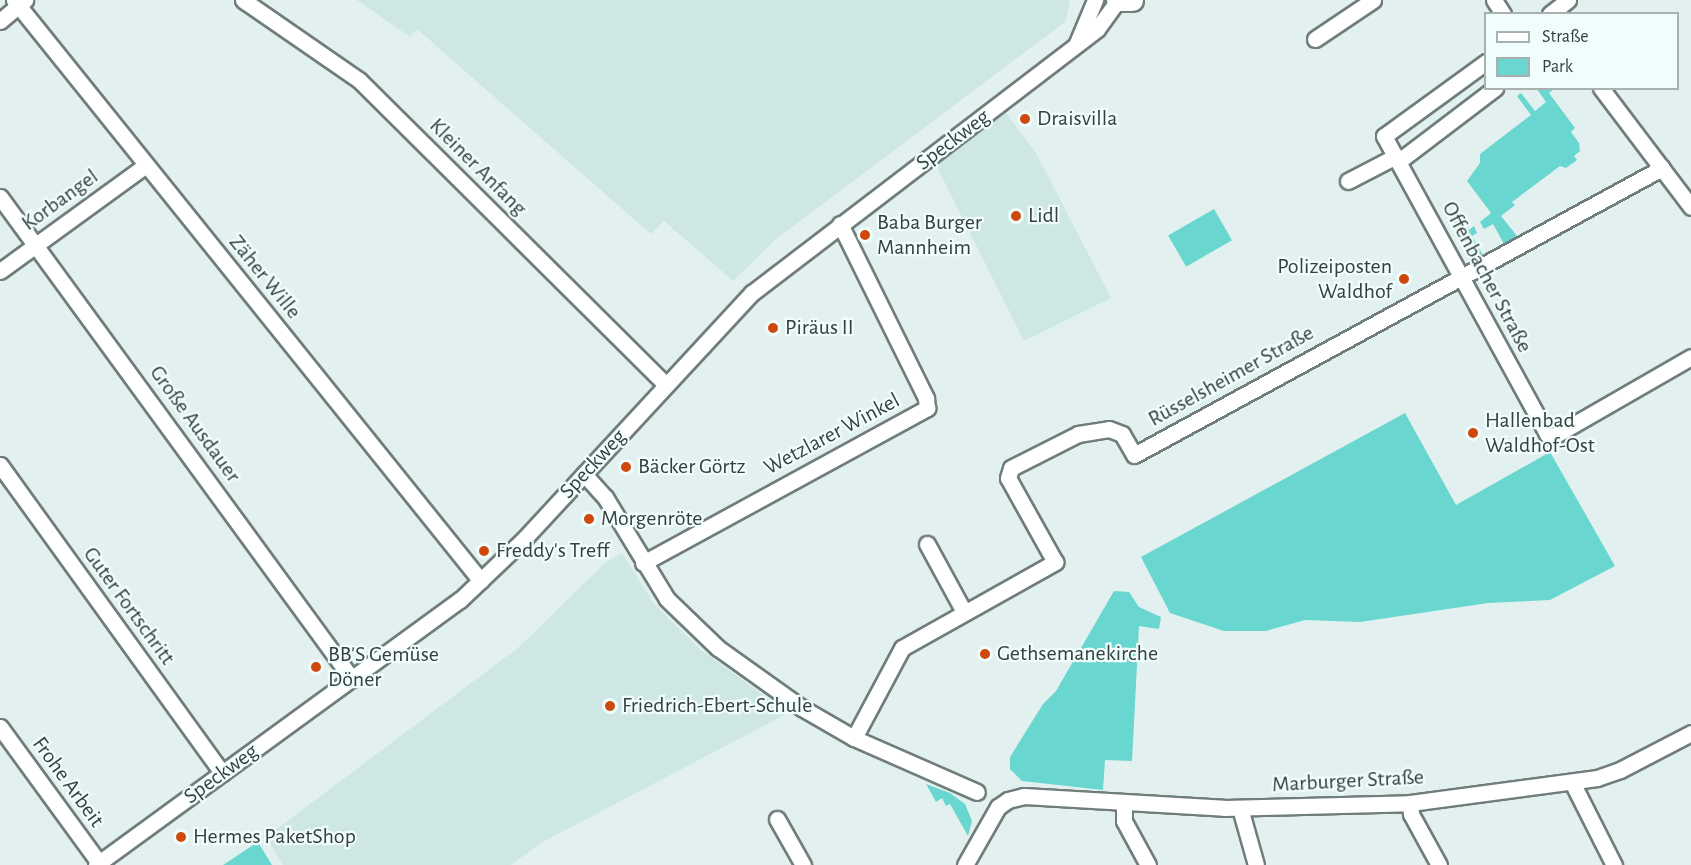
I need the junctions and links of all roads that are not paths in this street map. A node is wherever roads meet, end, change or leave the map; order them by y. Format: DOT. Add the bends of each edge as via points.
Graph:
graph roads {
  1 [pos="243,0"];
  2 [pos="1095,0"];
  3 [pos="1117,0"];
  4 [pos="1132,0"];
  5 [pos="1568,0"];
  6 [pos="19,2"];
  7 [pos="1364,2"];
  8 [pos="1553,12"];
  9 [pos="0,21"];
  10 [pos="1315,39"];
  11 [pos="1075,45"];
  12 [pos="1484,63"];
  13 [pos="1492,90"];
  14 [pos="1603,90"];
  15 [pos="1398,158"];
  16 [pos="146,165"];
  17 [pos="1662,168"];
  18 [pos="1348,182"];
  19 [pos="0,197"];
  20 [pos="1691,207"];
  21 [pos="840,224"];
  22 [pos="38,244"];
  23 [pos="0,271"];
  24 [pos="1462,277"];
  25 [pos="1691,357"];
  26 [pos="665,384"];
  27 [pos="0,465"];
  28 [pos="584,474"];
  29 [pos="927,544"];
  30 [pos="643,563"];
  31 [pos="481,582"];
  32 [pos="964,612"];
  33 [pos="352,679"];
  34 [pos="0,727"];
  35 [pos="1691,733"];
  36 [pos="854,738"];
  37 [pos="222,774"];
  38 [pos="1573,784"];
  39 [pos="977,792"];
  40 [pos="1410,802"];
  41 [pos="1124,804"];
  42 [pos="1240,808"];
  43 [pos="777,819"];
  44 [pos="98,864"];
  45 [pos="803,865"];
  46 [pos="964,865"];
  47 [pos="1148,865"];
  48 [pos="1256,865"];
  49 [pos="1439,865"];
  50 [pos="1614,865"];
  1 -- 26 [label="street, Kleiner Anfang" via="359,80"];
  2 -- 11 [label="street, Speckweg"];
  3 -- 4 [label="street, Speckweg"];
  3 -- 11 [label="street, Speckweg" via="1097,29"];
  5 -- 8 [label="street"];
  6 -- 9 [label="street"];
  6 -- 16 [label="street, Zäher Wille"];
  7 -- 10 [label="street"];
  11 -- 21 [label="street, Speckweg"];
  12 -- 15 [label="street, Offenbacher Straße" via="1384,136"];
  13 -- 15 [label="street"];
  14 -- 17 [label="street"];
  15 -- 18 [label="street"];
  15 -- 24 [label="street, Offenbacher Straße"];
  16 -- 22 [label="street, Korbangel"];
  16 -- 31 [label="street, Zäher Wille"];
  17 -- 20 [label="street"];
  17 -- 24 [label="street, Rüsselsheimer Straße"];
  19 -- 22 [label="street, Große Ausdauer"];
  21 -- 26 [label="street, Speckweg" via="752,293"];
  21 -- 30 [label="street, Wetzlarer Winkel" via="926,398 927,408"];
  22 -- 23 [label="street, Korbangel"];
  22 -- 33 [label="street, Große Ausdauer"];
  24 -- 25 [label="street, Offenbacher Straße" via="1552,437"];
  24 -- 32 [label="street, Rüsselsheimer Straße" via="1134,455 1122,434 1109,429 1078,434 1011,468 1008,478 1055,562"];
  26 -- 28 [label="street, Speckweg"];
  27 -- 37 [label="street, Guter Fortschritt"];
  28 -- 30 [label="street" via="605,497"];
  28 -- 31 [label="street, Speckweg"];
  29 -- 32 [label="street"];
  30 -- 36 [label="street" via="667,599 694,628 802,708"];
  31 -- 33 [label="street, Speckweg"];
  32 -- 36 [label="street, Rüsselsheimer Straße" via="902,648"];
  33 -- 37 [label="street, Speckweg"];
  34 -- 44 [label="street, Frohe Arbeit"];
  35 -- 38 [label="street, Marburger Straße" via="1620,770"];
  36 -- 39 [label="street"];
  37 -- 44 [label="street, Speckweg"];
  38 -- 40 [label="street, Marburger Straße"];
  38 -- 50 [label="street"];
  40 -- 42 [label="street, Marburger Straße"];
  40 -- 49 [label="street" via="1411,814"];
  41 -- 42 [label="street, Marburger Straße"];
  41 -- 46 [label="street, Marburger Straße" via="1024,796 1008,800 998,807"];
  41 -- 47 [label="street" via="1124,821"];
  42 -- 48 [label="street" via="1240,821"];
  43 -- 45 [label="street"];
}
